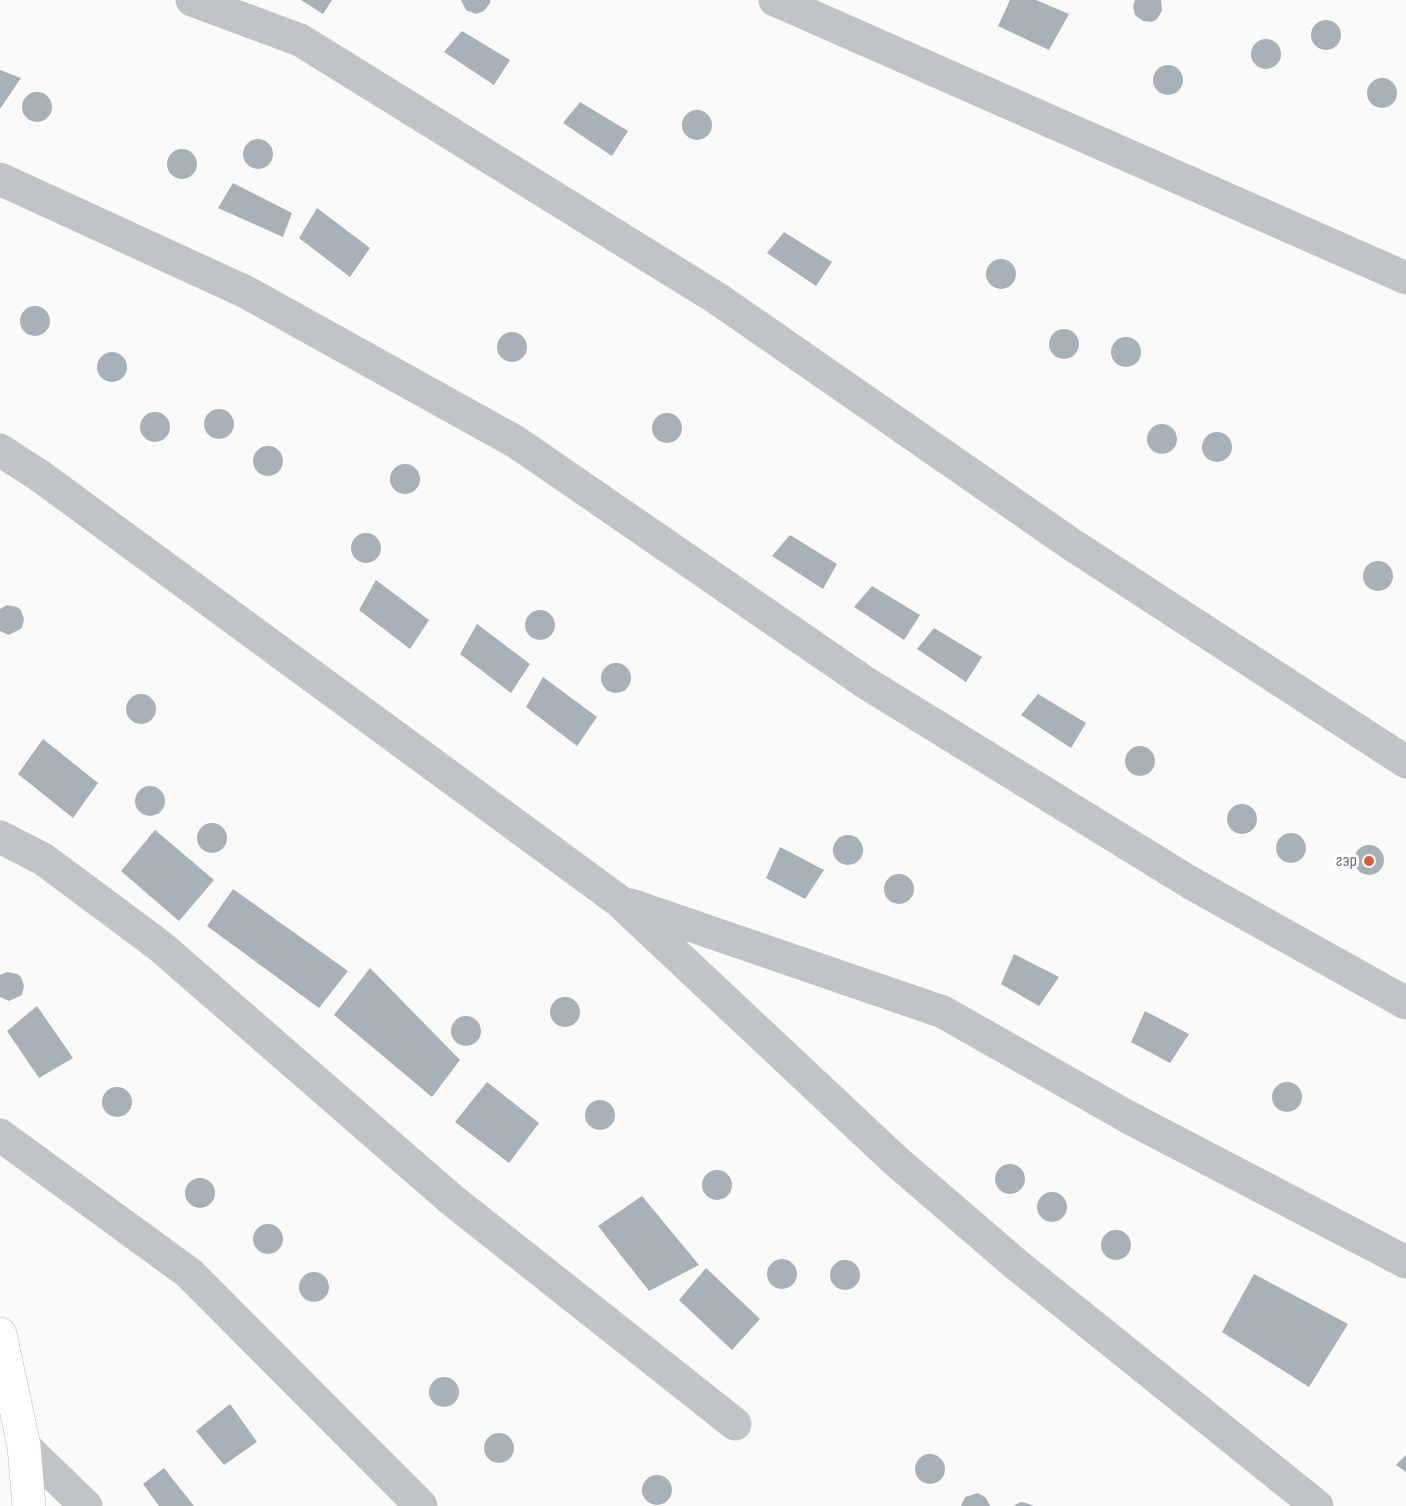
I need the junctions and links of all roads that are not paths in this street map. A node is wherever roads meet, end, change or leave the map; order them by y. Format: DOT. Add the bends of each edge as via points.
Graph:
graph roads {
  1 [pos="192,0"];
  2 [pos="775,0"];
  3 [pos="0,180"];
  4 [pos="1406,278"];
  5 [pos="0,450"];
  6 [pos="1406,762"];
  7 [pos="0,837"];
  8 [pos="619,901"];
  9 [pos="1406,1003"];
  10 [pos="0,1135"];
  11 [pos="1406,1262"];
  12 [pos="0,1334"];
  13 [pos="735,1424"];
  14 [pos="24,1446"];
  15 [pos="29,1506"];
  16 [pos="86,1506"];
  17 [pos="420,1506"];
  18 [pos="1317,1506"];
  1 -- 6 [label="street" via="300,40 718,298 1071,544"];
  2 -- 4 [label="street"];
  3 -- 9 [label="street" via="246,292 516,441 866,683 1191,883"];
  5 -- 8 [label="street"];
  7 -- 13 [label="street" via="43,859 160,946 452,1200"];
  8 -- 11 [label="street" via="943,1012 1128,1117"];
  8 -- 18 [label="street" via="896,1161 1017,1265"];
  10 -- 17 [label="street" via="189,1273"];
  12 -- 14 [label="street"];
  14 -- 15 [label="street"];
  14 -- 16 [label="street"];
}
